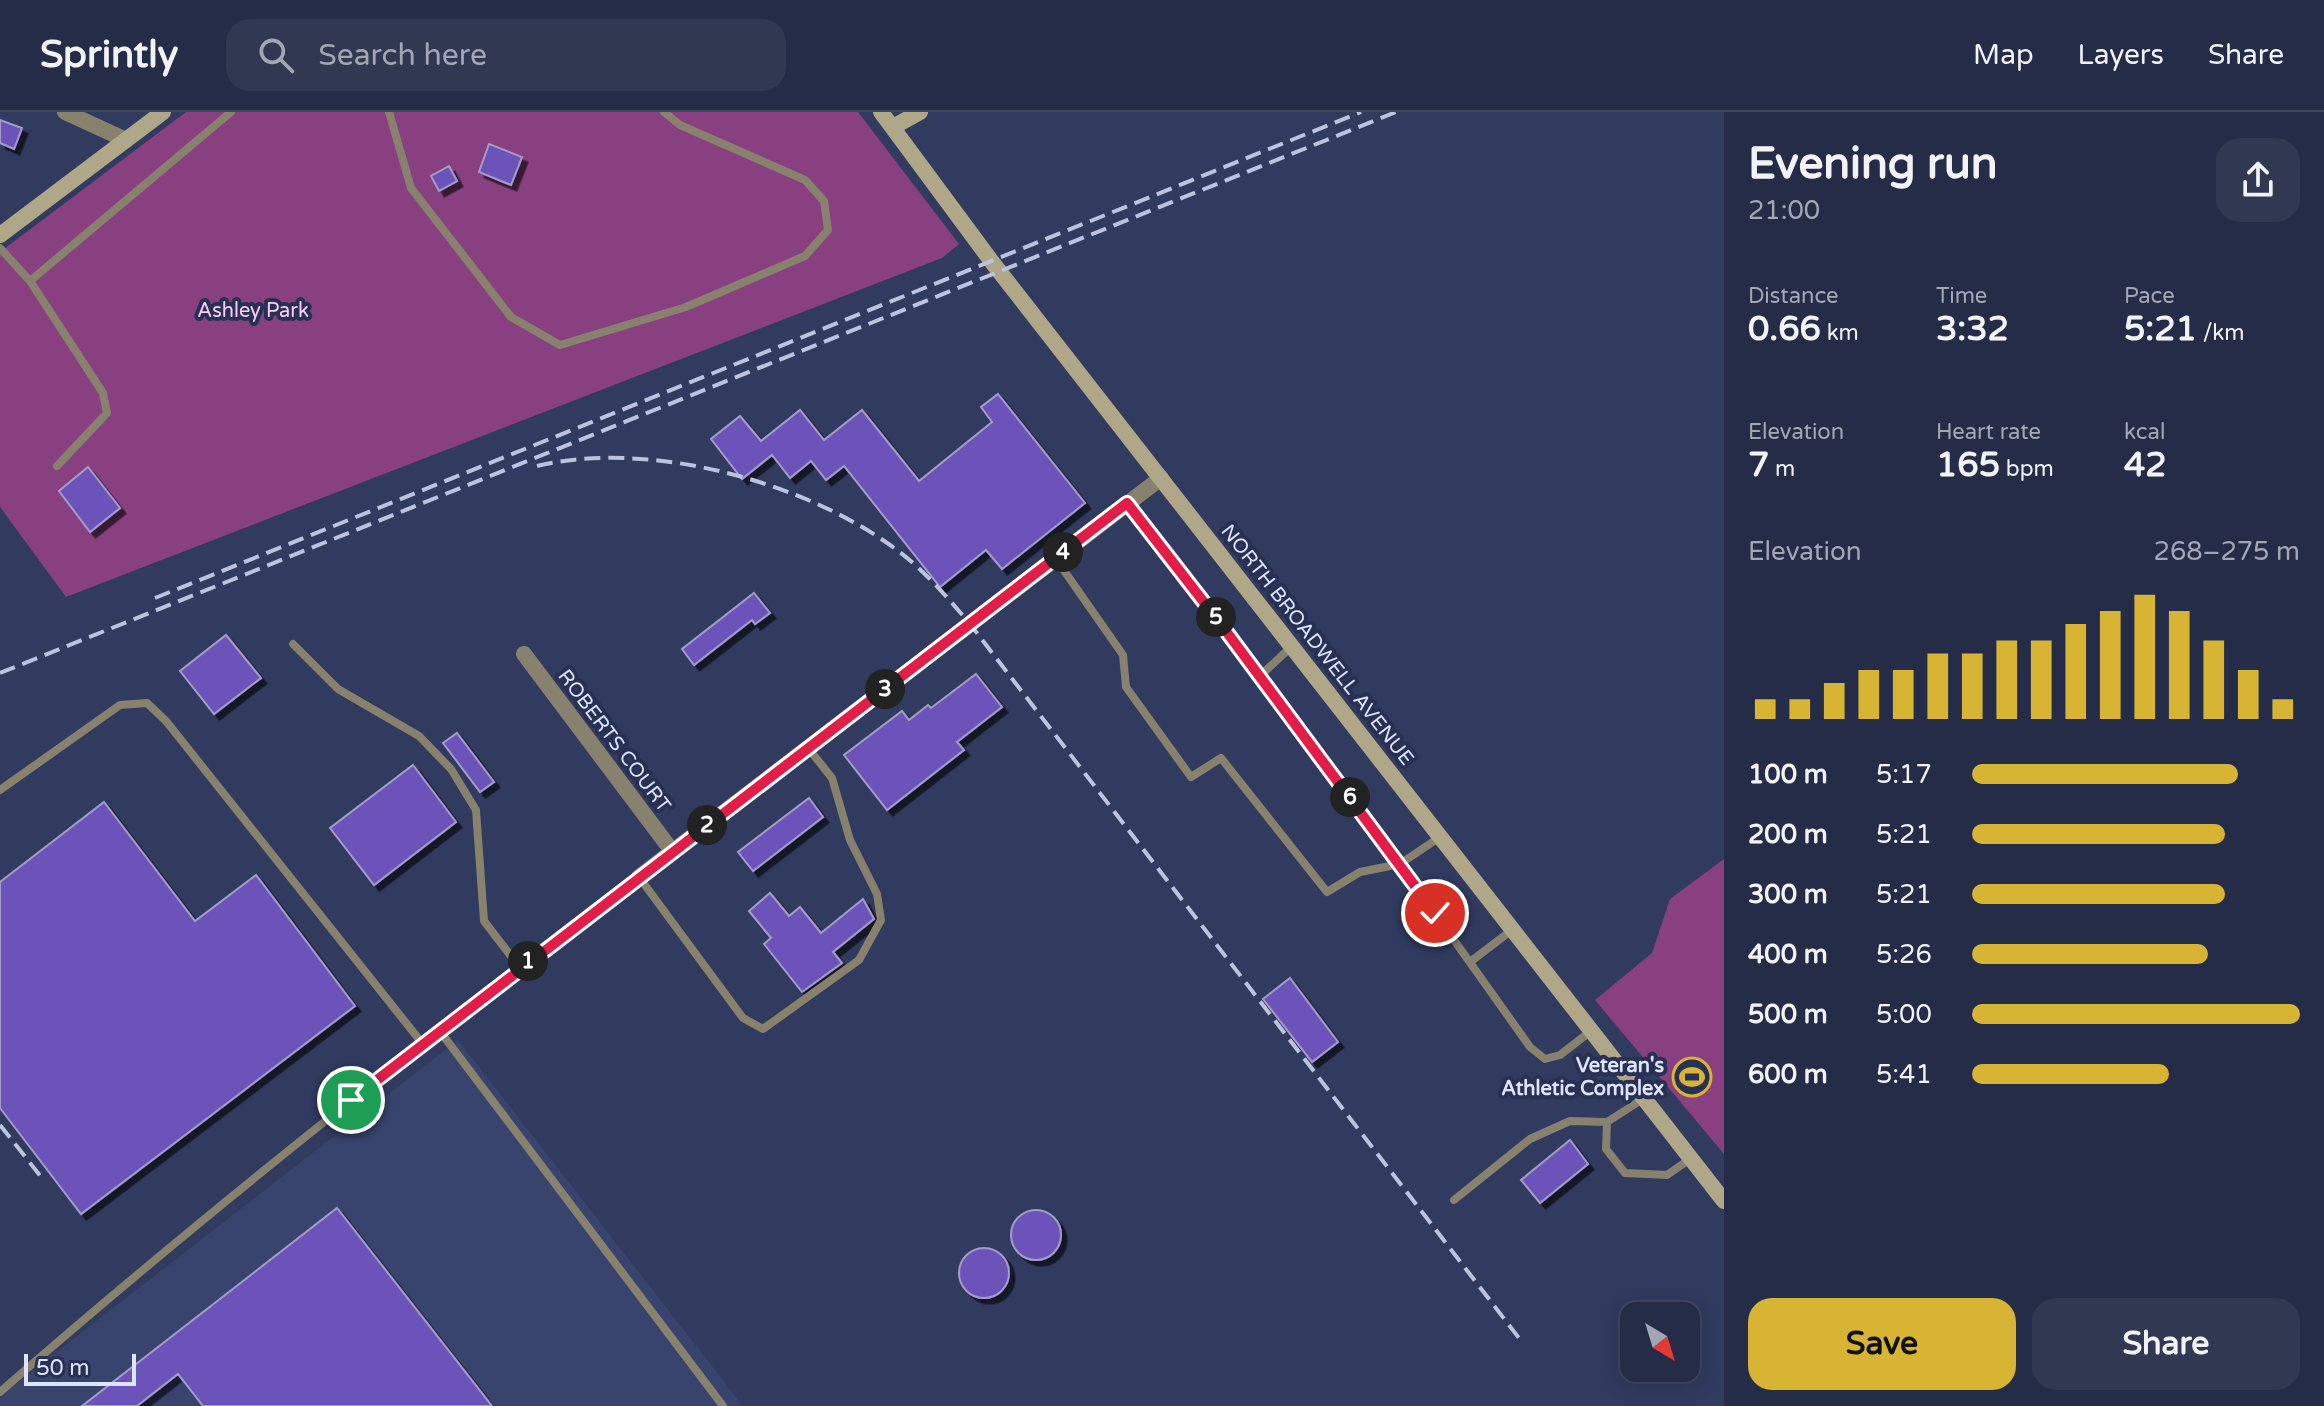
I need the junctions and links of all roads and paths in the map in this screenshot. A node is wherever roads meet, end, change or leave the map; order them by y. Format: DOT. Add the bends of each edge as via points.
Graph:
graph roads {
  1 [pos="65,112"];
  2 [pos="163,112"];
  3 [pos="231,112"];
  4 [pos="389,112"];
  5 [pos="664,112"];
  6 [pos="881,112"];
  7 [pos="920,112"];
  8 [pos="893,127"];
  9 [pos="126,140"];
  10 [pos="0,235"];
  11 [pos="0,248"];
  12 [pos="30,281"];
  13 [pos="57,466"];
  14 [pos="1161,478"];
  15 [pos="1127,503"];
  16 [pos="1056,558"];
  17 [pos="293,644"];
  18 [pos="1292,646"];
  19 [pos="524,654"];
  20 [pos="1260,676"];
  21 [pos="808,748"];
  22 [pos="0,790"];
  23 [pos="1440,837"];
  24 [pos="672,851"];
  25 [pos="1400,864"];
  26 [pos="639,877"];
  27 [pos="1512,930"];
  28 [pos="1470,962"];
  29 [pos="520,968"];
  30 [pos="439,1030"];
  31 [pos="1591,1031"];
  32 [pos="422,1043"];
  33 [pos="1643,1099"];
  34 [pos="1607,1122"];
  35 [pos="1690,1159"];
  36 [pos="1454,1200"];
  37 [pos="1724,1201"];
  38 [pos="0,1392"];
  39 [pos="723,1406"];
  1 -- 9 [label="street"];
  2 -- 9 [label="main road"];
  3 -- 12 [label="lane"];
  4 -- 5 [label="lane" via="411,188 511,317 560,345 686,307 752,279 805,256 828,230 824,201 805,180 680,125"];
  6 -- 8 [label="main road, NORTH BROADWELL AVENUE"];
  7 -- 8 [label="main road"];
  8 -- 14 [label="main road, NORTH BROADWELL AVENUE"];
  9 -- 10 [label="main road"];
  11 -- 12 [label="lane"];
  12 -- 13 [label="lane" via="103,393 107,413"];
  14 -- 15 [label="street"];
  14 -- 18 [label="main road, NORTH BROADWELL AVENUE"];
  15 -- 16 [label="street"];
  15 -- 20 [label="lane"];
  16 -- 21 [label="street"];
  16 -- 25 [label="lane" via="1123,655 1126,687 1191,777 1221,758 1327,892 1360,872"];
  17 -- 29 [label="lane" via="338,689 419,736 451,769 476,810 484,921"];
  18 -- 20 [label="lane"];
  18 -- 23 [label="main road, NORTH BROADWELL AVENUE"];
  19 -- 24 [label="street, ROBERTS COURT"];
  20 -- 25 [label="lane"];
  21 -- 24 [label="street"];
  21 -- 26 [label="lane" via="832,778 850,840 877,894 881,920 859,960 808,999 763,1029 743,1018"];
  22 -- 32 [label="lane" via="120,705 147,703"];
  23 -- 25 [label="lane"];
  23 -- 27 [label="main road, NORTH BROADWELL AVENUE"];
  24 -- 26 [label="street"];
  25 -- 28 [label="lane"];
  26 -- 29 [label="lane"];
  27 -- 28 [label="lane"];
  27 -- 31 [label="main road, NORTH BROADWELL AVENUE"];
  28 -- 31 [label="lane" via="1530,1047 1545,1059 1560,1055"];
  29 -- 30 [label="lane"];
  30 -- 32 [label="lane"];
  30 -- 39 [label="lane"];
  31 -- 33 [label="main road, NORTH BROADWELL AVENUE"];
  32 -- 38 [label="lane" via="141,1269"];
  33 -- 34 [label="lane"];
  33 -- 35 [label="main road, NORTH BROADWELL AVENUE"];
  34 -- 35 [label="lane" via="1606,1149 1625,1173 1667,1175"];
  34 -- 36 [label="lane" via="1570,1121 1530,1139"];
  35 -- 37 [label="main road, NORTH BROADWELL AVENUE"];
}
